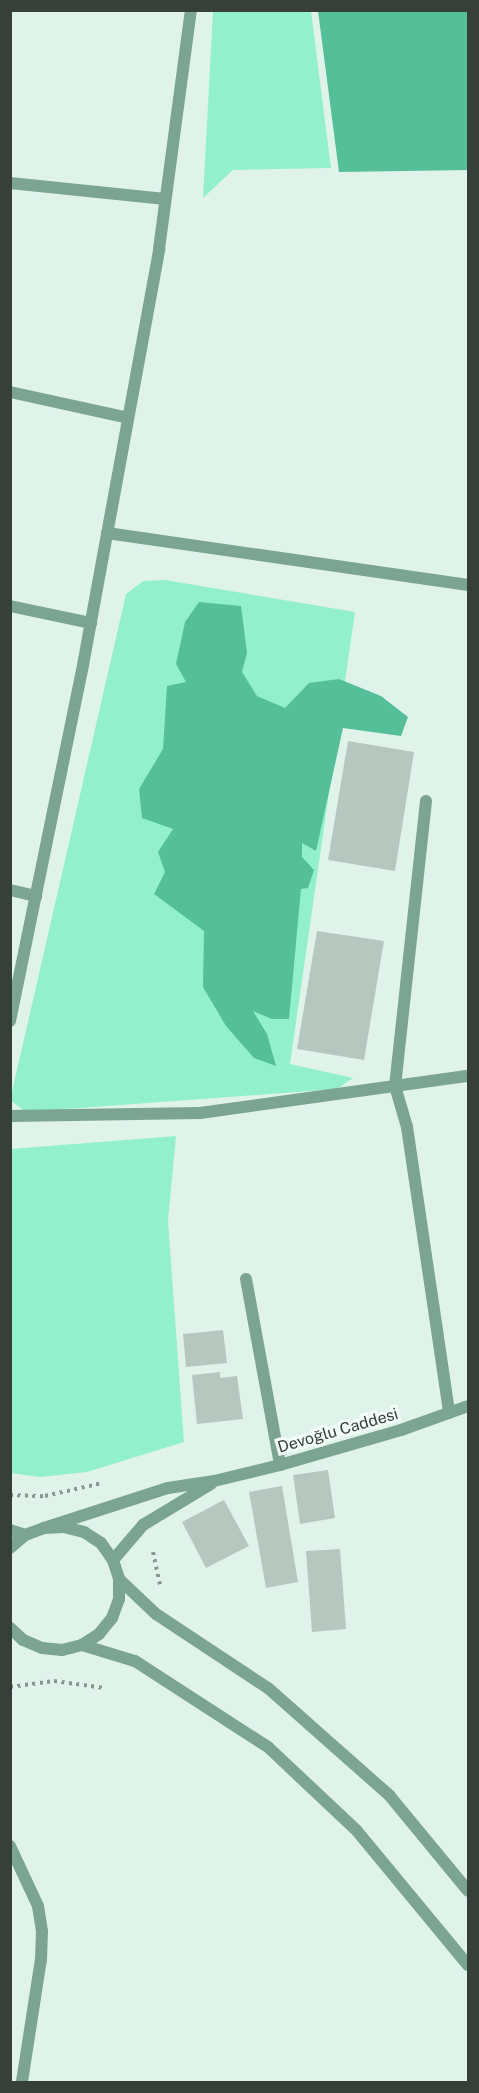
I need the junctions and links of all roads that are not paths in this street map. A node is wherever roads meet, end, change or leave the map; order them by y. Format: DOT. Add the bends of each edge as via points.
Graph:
graph roads {
  1 [pos="191,10"];
  2 [pos="10,183"];
  3 [pos="165,199"];
  4 [pos="10,392"];
  5 [pos="128,418"];
  6 [pos="107,533"];
  7 [pos="468,585"];
  8 [pos="10,606"];
  9 [pos="91,623"];
  10 [pos="426,801"];
  11 [pos="10,890"];
  12 [pos="36,896"];
  13 [pos="10,1021"];
  14 [pos="468,1076"];
  15 [pos="395,1086"];
  16 [pos="10,1116"];
  17 [pos="246,1280"];
  18 [pos="468,1406"];
  19 [pos="449,1413"];
  20 [pos="280,1465"];
  21 [pos="214,1481"];
  22 [pos="44,1528"];
  23 [pos="10,1530"];
  24 [pos="25,1535"];
  25 [pos="10,1548"];
  26 [pos="113,1560"];
  27 [pos="119,1579"];
  28 [pos="10,1628"];
  29 [pos="82,1645"];
  30 [pos="10,1846"];
  31 [pos="468,1891"];
  32 [pos="468,1965"];
  33 [pos="22,2082"];
  1 -- 3 [label="street"];
  2 -- 3 [label="street"];
  3 -- 5 [label="street"];
  4 -- 5 [label="street"];
  5 -- 6 [label="street"];
  6 -- 7 [label="street"];
  6 -- 9 [label="street"];
  8 -- 9 [label="street"];
  9 -- 12 [label="street"];
  10 -- 15 [label="street"];
  11 -- 12 [label="street"];
  12 -- 13 [label="street"];
  14 -- 15 [label="street"];
  15 -- 16 [label="street" via="200,1113"];
  15 -- 19 [label="street" via="407,1127"];
  17 -- 20 [label="street"];
  18 -- 19 [label="street, Devoğlu Caddesi"];
  19 -- 20 [label="street, Devoğlu Caddesi"];
  20 -- 21 [label="street, Devoğlu Caddesi"];
  21 -- 22 [label="street" via="168,1488"];
  21 -- 26 [label="street" via="144,1525"];
  22 -- 24 [label="street"];
  22 -- 26 [label="street" via="84,1532 101,1543"];
  23 -- 24 [label="street"];
  24 -- 25 [label="street"];
  26 -- 27 [label="street"];
  27 -- 29 [label="street" via="119,1599 112,1618 99,1634"];
  27 -- 31 [label="street" via="156,1614 268,1688 389,1795"];
  28 -- 29 [label="street" via="23,1640 42,1648 63,1650"];
  29 -- 32 [label="street" via="135,1661 268,1747 357,1831"];
  30 -- 33 [label="street" via="38,1906 42,1930"];
}
